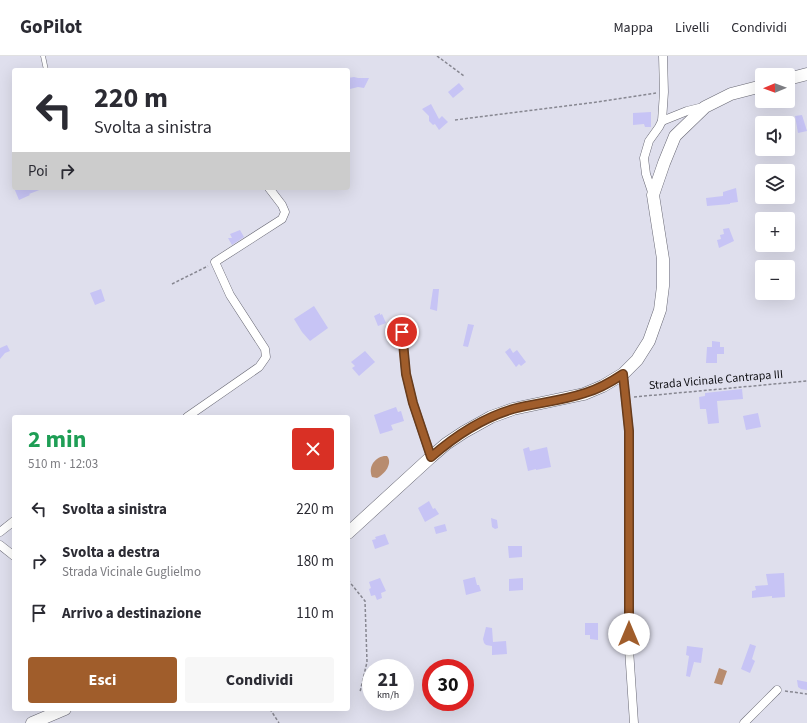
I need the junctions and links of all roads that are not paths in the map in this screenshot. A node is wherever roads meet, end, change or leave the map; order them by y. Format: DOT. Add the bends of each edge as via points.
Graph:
graph roads {
  1 [pos="43,56"];
  2 [pos="663,56"];
  3 [pos="46,68"];
  4 [pos="807,74"];
  5 [pos="795,77"];
  6 [pos="755,88"];
  7 [pos="705,107"];
  8 [pos="662,121"];
  9 [pos="271,190"];
  10 [pos="653,195"];
  11 [pos="402,332"];
  12 [pos="623,374"];
  13 [pos="190,415"];
  14 [pos="431,457"];
  15 [pos="12,523"];
  16 [pos="350,531"];
  17 [pos="0,532"];
  18 [pos="0,545"];
  19 [pos="12,554"];
  20 [pos="777,690"];
  21 [pos="48,712"];
  22 [pos="32,723"];
  23 [pos="634,723"];
  24 [pos="744,723"];
  1 -- 3 [label="lane"];
  2 -- 8 [label="street"];
  4 -- 5 [label="main road"];
  6 -- 7 [label="main road" via="731,94"];
  7 -- 8 [label="street"];
  7 -- 10 [label="main road" via="675,136"];
  8 -- 10 [label="street" via="649,141 644,158"];
  9 -- 13 [label="street" via="282,204 285,212 282,219 215,262 230,296 265,349 266,357 259,367"];
  10 -- 12 [label="main road" via="663,259 660,310 649,341 637,360"];
  11 -- 14 [label="street" via="406,374"];
  12 -- 14 [label="main road" via="584,394 513,409 491,417 464,432"];
  12 -- 23 [label="street" via="629,431 629,649"];
  14 -- 16 [label="main road"];
  15 -- 17 [label="street"];
  18 -- 19 [label="street"];
  20 -- 24 [label="street"];
  21 -- 22 [label="main road"];
}
